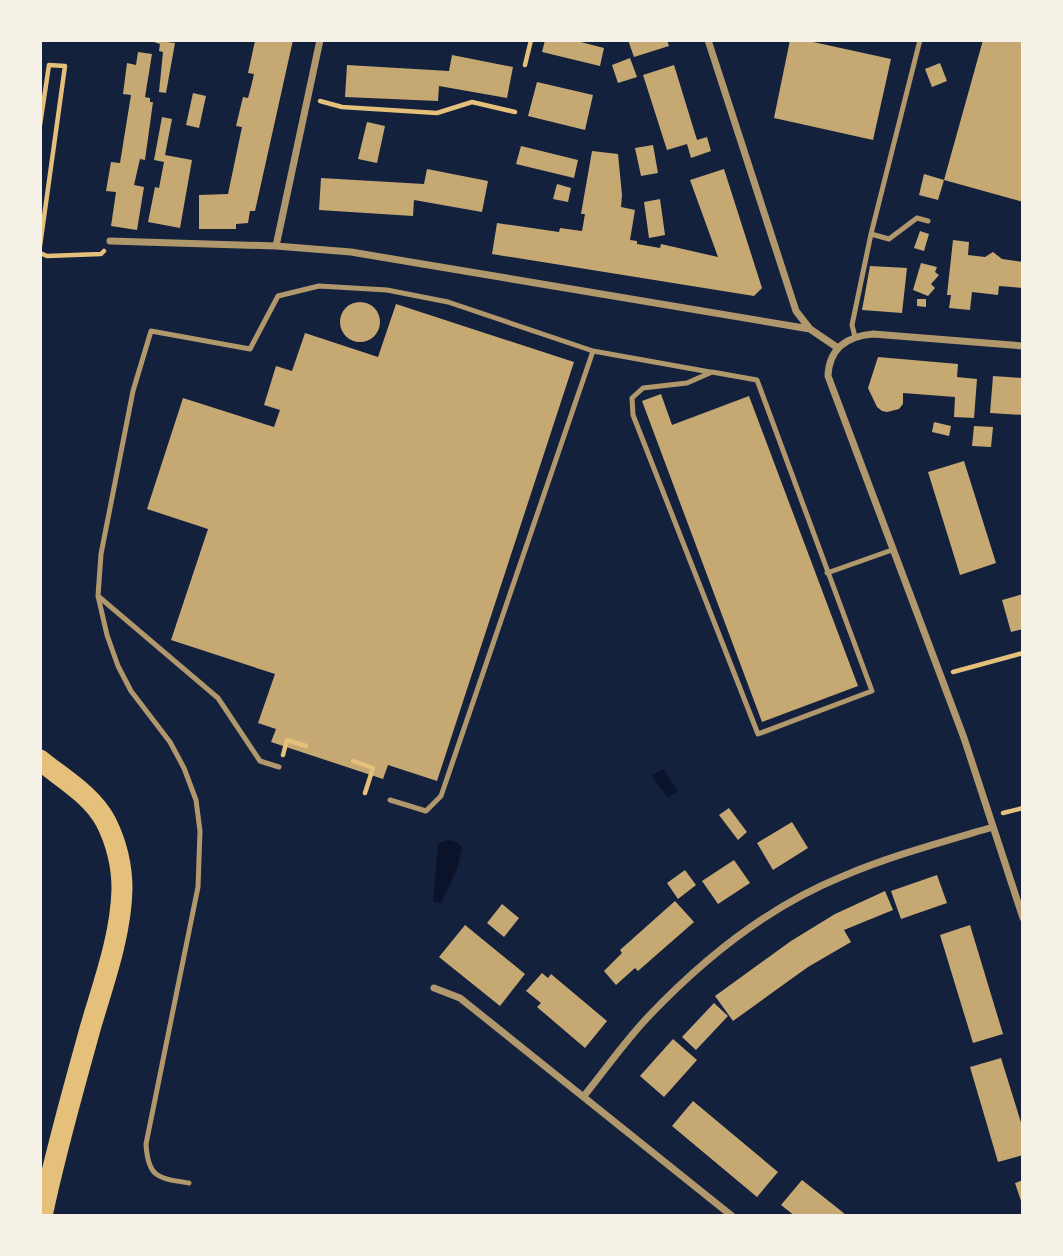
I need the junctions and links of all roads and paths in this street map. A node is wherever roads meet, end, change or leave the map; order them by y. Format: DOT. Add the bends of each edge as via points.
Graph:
graph roads {
  1 [pos="320,40"];
  2 [pos="531,40"];
  3 [pos="708,40"];
  4 [pos="920,40"];
  5 [pos="525,65"];
  6 [pos="308,98"];
  7 [pos="515,112"];
  8 [pos="40,125"];
  9 [pos="928,221"];
  10 [pos="871,234"];
  11 [pos="110,242"];
  12 [pos="40,246"];
  13 [pos="276,246"];
  14 [pos="40,253"];
  15 [pos="810,329"];
  16 [pos="855,337"];
  17 [pos="1023,346"];
  18 [pos="838,348"];
  19 [pos="593,351"];
  20 [pos="712,372"];
  21 [pos="892,550"];
  22 [pos="827,573"];
  23 [pos="98,596"];
  24 [pos="1023,653"];
  25 [pos="941,675"];
  26 [pos="306,746"];
  27 [pos="285,747"];
  28 [pos="40,760"];
  29 [pos="353,761"];
  30 [pos="279,766"];
  31 [pos="50,773"];
  32 [pos="365,793"];
  33 [pos="390,800"];
  34 [pos="993,827"];
  35 [pos="1023,918"];
  36 [pos="434,988"];
  37 [pos="584,1096"];
  38 [pos="189,1183"];
  39 [pos="42,1216"];
  40 [pos="732,1216"];
  1 -- 6 [label="street"];
  2 -- 5 [label="path"];
  3 -- 15 [label="street" via="796,311"];
  4 -- 10 [label="lane"];
  6 -- 7 [label="path" via="342,107 437,113 472,102"];
  6 -- 13 [label="street"];
  8 -- 12 [label="path" via="49,65 65,66"];
  9 -- 10 [label="lane" via="917,218 889,239"];
  10 -- 16 [label="lane" via="852,325"];
  11 -- 13 [label="street"];
  11 -- 14 [label="path" via="101,254"];
  13 -- 15 [label="street" via="351,252"];
  15 -- 18 [label="street"];
  16 -- 17 [label="street" via="873,334"];
  16 -- 18 [label="street"];
  18 -- 21 [label="street" via="828,376"];
  19 -- 20 [label="lane"];
  19 -- 23 [label="lane" via="448,302 387,290 319,286 278,296 250,349 151,331 130,405 100,554"];
  19 -- 33 [label="lane" via="441,796 426,811"];
  20 -- 22 [label="lane" via="758,380"];
  20 -- 22 [label="lane" via="687,383 642,388 632,398 633,415 758,734 872,691"];
  21 -- 22 [label="lane"];
  21 -- 25 [label="street"];
  23 -- 30 [label="lane" via="218,698 260,761"];
  23 -- 38 [label="lane" via="118,666 170,742 196,800 198,887 146,1144 147,1165 158,1176"];
  24 -- 25 [label="path"];
  25 -- 34 [label="street"];
  26 -- 27 [label="path" via="288,740"];
  28 -- 31 [label="highway"];
  29 -- 32 [label="path" via="373,768"];
  31 -- 39 [label="highway" via="92,801 106,821 116,845 122,888 119,921"];
  34 -- 35 [label="street"];
  34 -- 37 [label="street" via="840,877 769,915 646,1018"];
  36 -- 37 [label="street" via="460,998"];
  37 -- 40 [label="street"];
}
